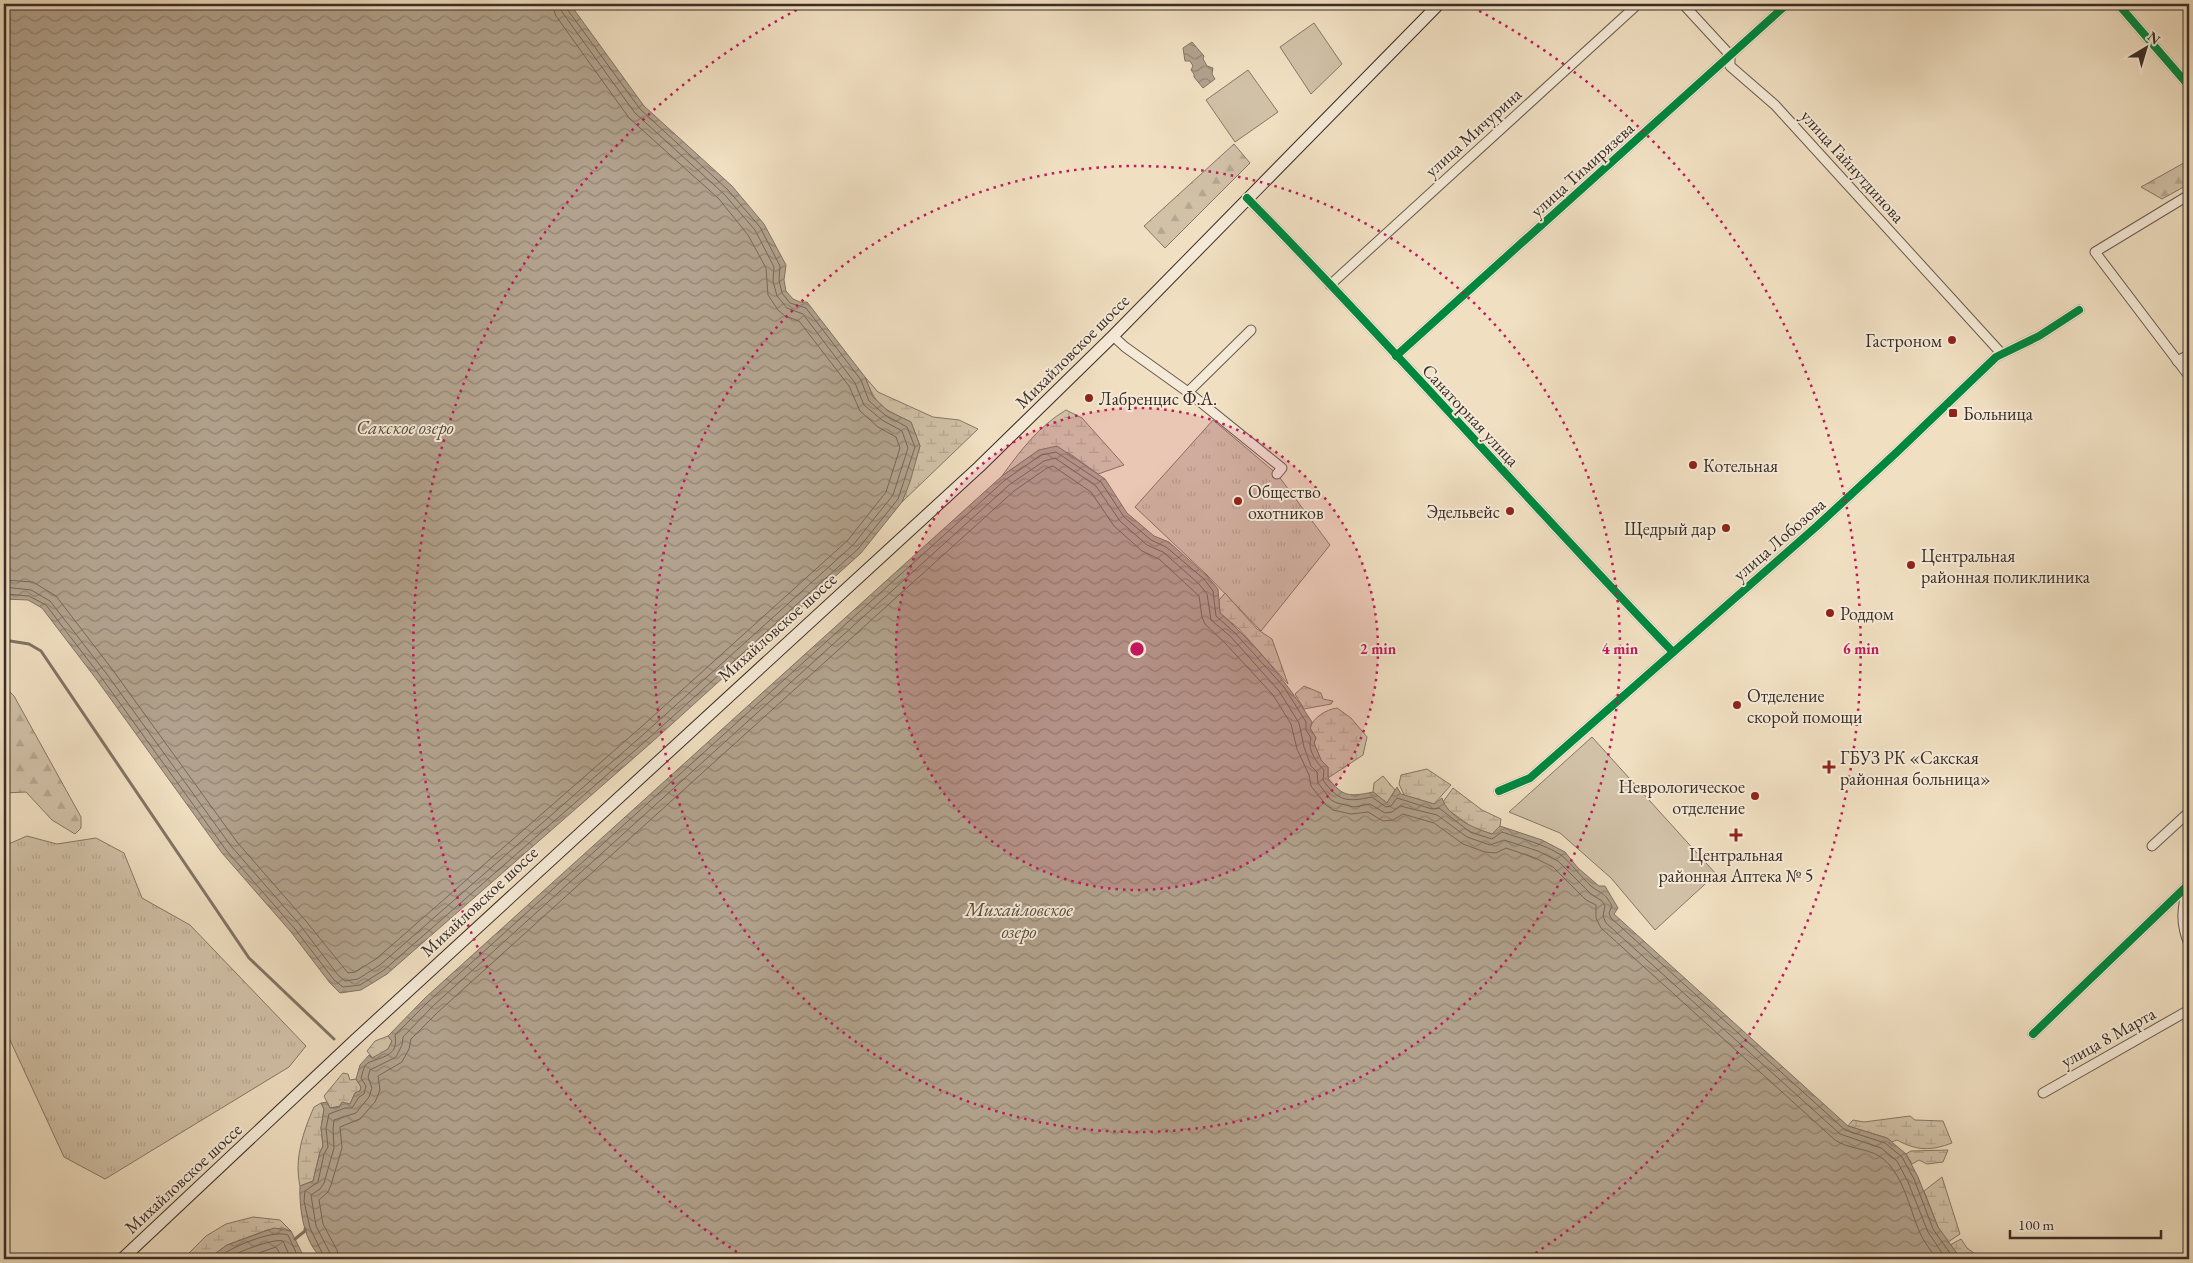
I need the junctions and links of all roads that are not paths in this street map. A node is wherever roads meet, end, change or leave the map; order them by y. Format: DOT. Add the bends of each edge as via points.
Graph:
graph roads {
  1 [pos="1439,4"];
  2 [pos="1638,4"];
  3 [pos="1684,4"];
  4 [pos="1787,4"];
  5 [pos="2118,4"];
  6 [pos="1730,56"];
  7 [pos="2189,86"];
  8 [pos="2189,195"];
  9 [pos="1247,198"];
  10 [pos="1330,285"];
  11 [pos="2080,310"];
  12 [pos="1251,330"];
  13 [pos="1112,336"];
  14 [pos="2003,352"];
  15 [pos="2189,355"];
  16 [pos="1396,356"];
  17 [pos="2177,361"];
  18 [pos="2189,376"];
  19 [pos="1188,392"];
  20 [pos="1277,474"];
  21 [pos="1673,652"];
  22 [pos="1499,791"];
  23 [pos="2189,812"];
  24 [pos="2152,846"];
  25 [pos="2189,884"];
  26 [pos="2189,944"];
  27 [pos="2189,1010"];
  28 [pos="2033,1034"];
  29 [pos="2043,1092"];
  30 [pos="122,1259"];
  1 -- 9 [label="main road, Михайловское шоссе"];
  2 -- 10 [label="street, улица Мичурина"];
  3 -- 6 [label="street, улица Гайнутдинова"];
  4 -- 6 [label="street, улица Тимирязева"];
  5 -- 7 [label="street"];
  6 -- 14 [label="street, улица Гайнутдинова" via="1730,66 1775,104"];
  6 -- 16 [label="street, улица Тимирязева"];
  8 -- 17 [label="street" via="2096,252"];
  9 -- 10 [label="street, Санаторная улица"];
  9 -- 13 [label="main road, Михайловское шоссе"];
  10 -- 16 [label="street, Санаторная улица"];
  11 -- 14 [label="street, улица Лобозова" via="2039,336"];
  12 -- 19 [label="street"];
  13 -- 19 [label="street"];
  13 -- 30 [label="main road, Михайловское шоссе" via="979,467 354,1040"];
  14 -- 21 [label="street, улица Лобозова" via="1873,475"];
  15 -- 17 [label="street"];
  16 -- 21 [label="street, Санаторная улица"];
  17 -- 18 [label="street"];
  19 -- 20 [label="street" via="1282,468"];
  21 -- 22 [label="street, улица Лобозова" via="1530,778"];
  23 -- 24 [label="street"];
  25 -- 26 [label="street" via="2182,905 2182,920"];
  25 -- 28 [label="street"];
  27 -- 29 [label="street, улица 8 Марта"];
}
